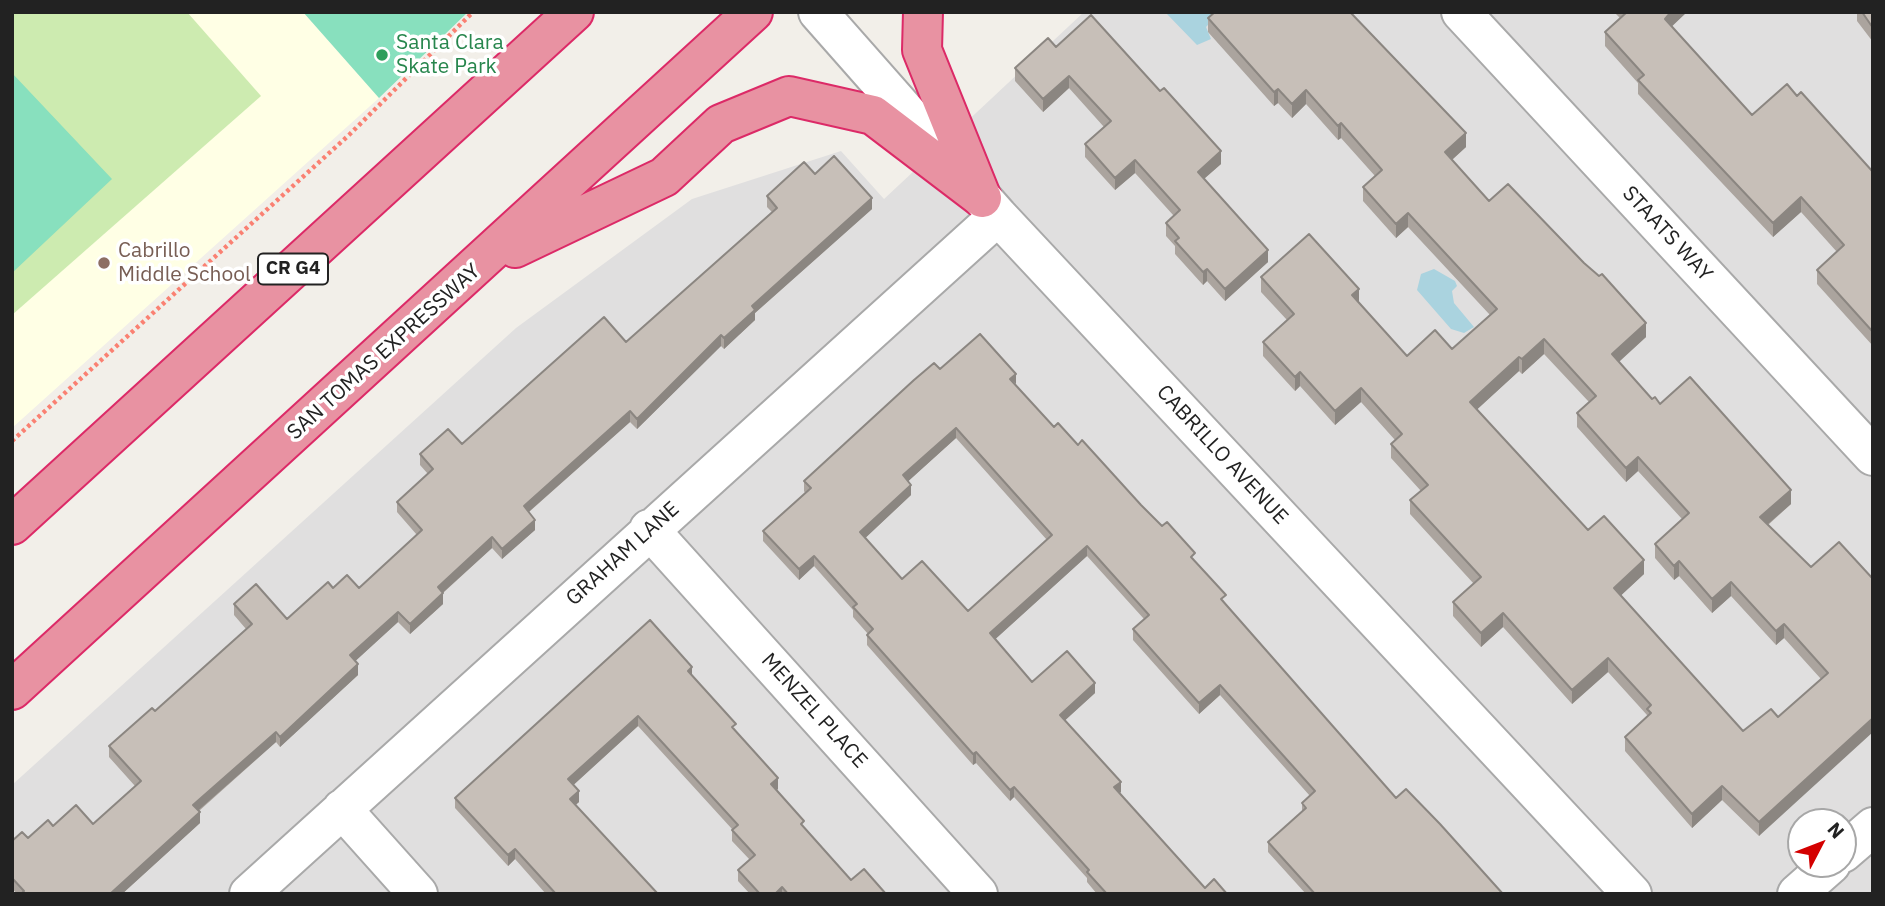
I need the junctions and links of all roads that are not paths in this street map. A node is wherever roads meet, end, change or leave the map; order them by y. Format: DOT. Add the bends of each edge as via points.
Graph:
graph roads {
  1 [pos="574,12"];
  2 [pos="753,12"];
  3 [pos="818,12"];
  4 [pos="923,12"];
  5 [pos="1461,12"];
  6 [pos="990,207"];
  7 [pos="481,264"];
  8 [pos="1873,456"];
  9 [pos="12,525"];
  10 [pos="649,529"];
  11 [pos="12,690"];
  12 [pos="342,809"];
  13 [pos="1873,827"];
  14 [pos="1857,841"];
  15 [pos="1815,878"];
  16 [pos="249,894"];
  17 [pos="418,894"];
  18 [pos="978,894"];
  19 [pos="1632,894"];
  20 [pos="1797,894"];
  1 -- 9 [label="highway, CR G4"];
  2 -- 7 [label="highway, SAN TOMAS EXPRESSWAY"];
  3 -- 6 [label="street, CABRILLO AVENUE"];
  4 -- 6 [label="highway" via="922,50"];
  5 -- 8 [label="street, STAATS WAY"];
  6 -- 7 [label="highway" via="873,115 789,96 722,124 664,177"];
  6 -- 10 [label="street, GRAHAM LANE"];
  6 -- 19 [label="street, CABRILLO AVENUE"];
  7 -- 11 [label="highway, SAN TOMAS EXPRESSWAY"];
  10 -- 12 [label="street, GRAHAM LANE"];
  10 -- 18 [label="street, MENZEL PLACE"];
  12 -- 16 [label="street, GRAHAM LANE"];
  12 -- 17 [label="street"];
  13 -- 14 [label="street"];
  15 -- 20 [label="street"];
}
